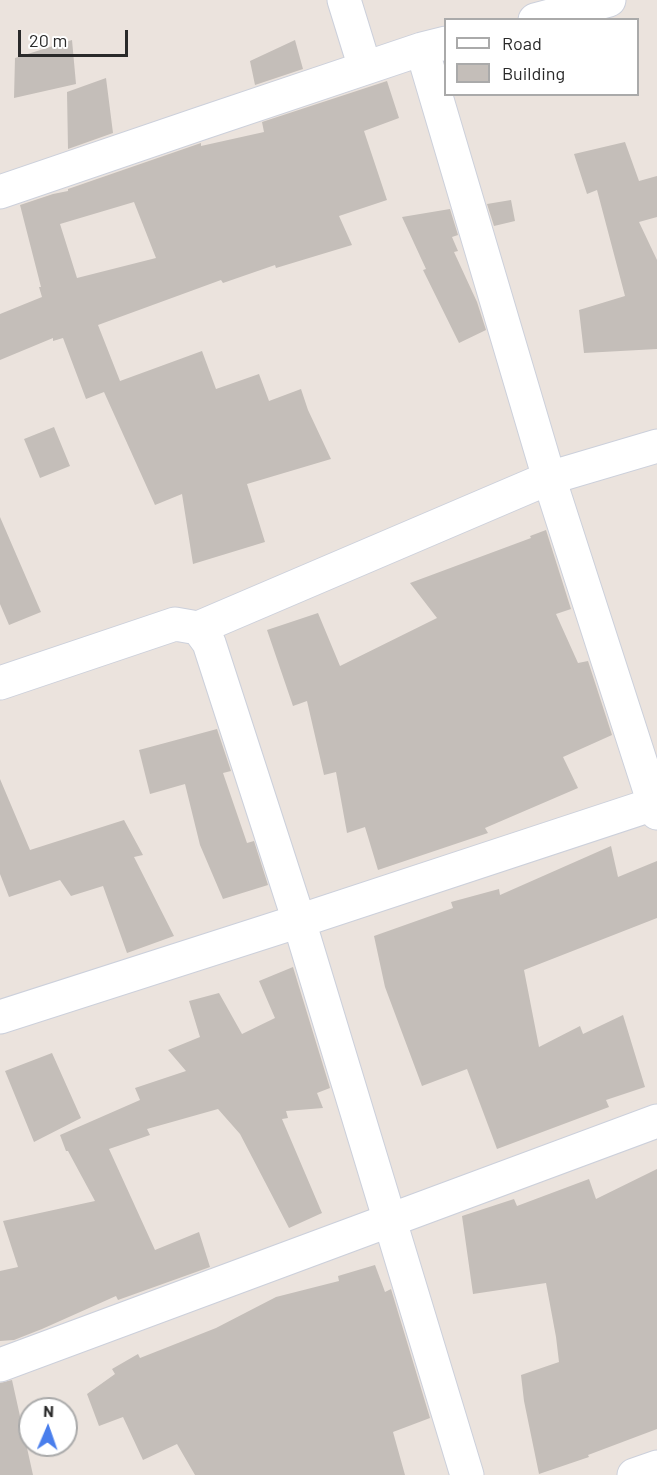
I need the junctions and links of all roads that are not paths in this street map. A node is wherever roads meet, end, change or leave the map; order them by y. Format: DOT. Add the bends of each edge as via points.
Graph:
graph roads {
  1 [pos="344,0"];
  2 [pos="609,0"];
  3 [pos="542,18"];
  4 [pos="434,46"];
  5 [pos="365,68"];
  6 [pos="444,84"];
  7 [pos="447,96"];
  8 [pos="2,182"];
  9 [pos="657,446"];
  10 [pos="549,478"];
  11 [pos="198,628"];
  12 [pos="0,683"];
  13 [pos="656,807"];
  14 [pos="299,921"];
  15 [pos="0,1017"];
  16 [pos="657,1121"];
  17 [pos="390,1219"];
  18 [pos="0,1365"];
  19 [pos="657,1467"];
  20 [pos="467,1475"];
  21 [pos="634,1475"];
  1 -- 5 [label="street"];
  2 -- 3 [label="street"];
  4 -- 5 [label="street"];
  4 -- 6 [label="street"];
  5 -- 8 [label="street"];
  7 -- 10 [label="street"];
  9 -- 10 [label="street"];
  10 -- 11 [label="street"];
  10 -- 13 [label="street"];
  11 -- 12 [label="street" via="175,624"];
  11 -- 14 [label="street" via="209,643"];
  13 -- 14 [label="street"];
  14 -- 15 [label="street"];
  14 -- 17 [label="street"];
  16 -- 17 [label="street"];
  17 -- 18 [label="street"];
  17 -- 20 [label="street"];
  19 -- 21 [label="street"];
}
